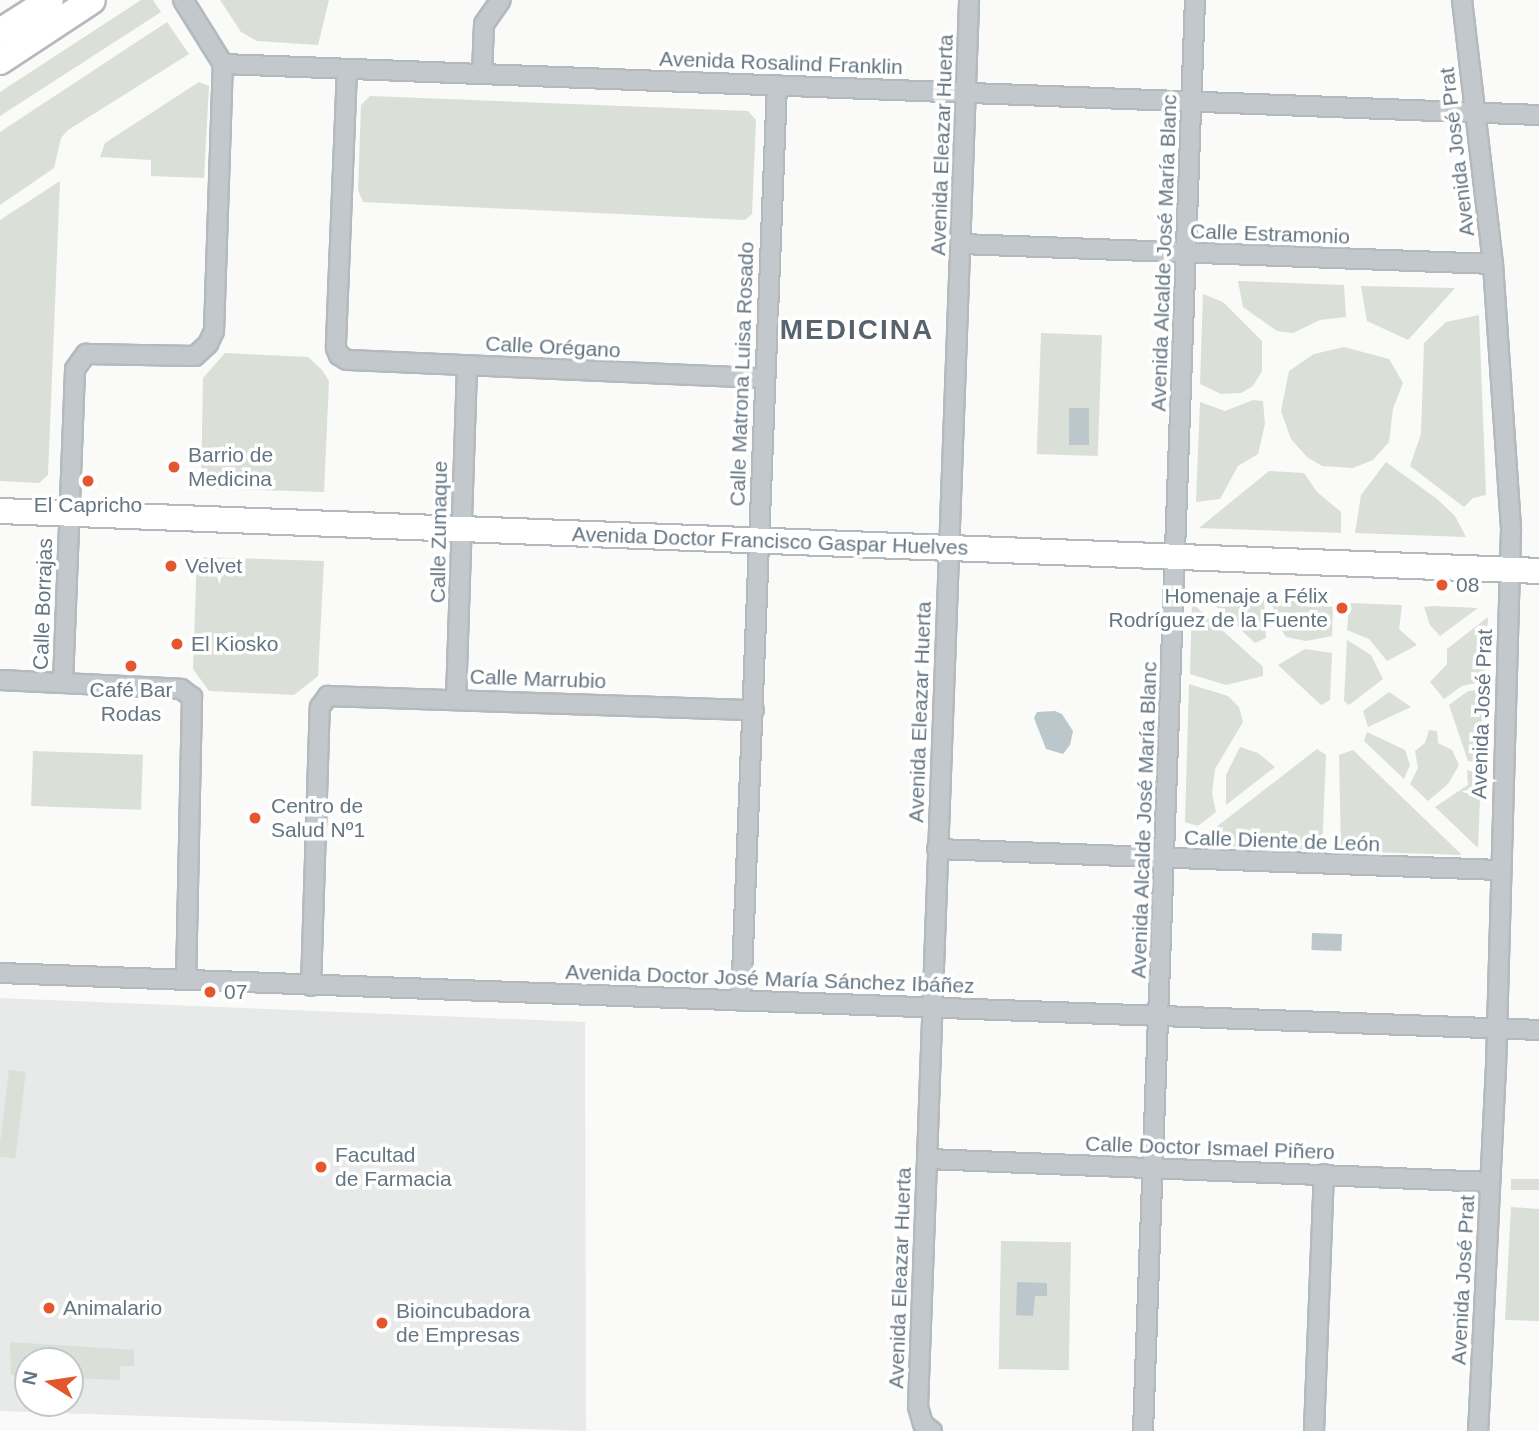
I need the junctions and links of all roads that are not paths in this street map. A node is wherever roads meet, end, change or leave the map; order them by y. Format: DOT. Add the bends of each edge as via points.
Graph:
graph roads {
  1 [pos="50,0"];
  2 [pos="92,0"];
  3 [pos="183,0"];
  4 [pos="501,0"];
  5 [pos="969,0"];
  6 [pos="1195,0"];
  7 [pos="1462,0"];
  8 [pos="0,32"];
  9 [pos="0,61"];
  10 [pos="223,64"];
  11 [pos="347,69"];
  12 [pos="482,74"];
  13 [pos="777,85"];
  14 [pos="965,93"];
  15 [pos="1192,101"];
  16 [pos="1475,113"];
  17 [pos="1539,115"];
  18 [pos="961,244"];
  19 [pos="1185,254"];
  20 [pos="1493,264"];
  21 [pos="467,366"];
  22 [pos="765,378"];
  23 [pos="0,511"];
  24 [pos="70,514"];
  25 [pos="461,529"];
  26 [pos="758,540"];
  27 [pos="948,547"];
  28 [pos="1175,559"];
  29 [pos="1510,570"];
  30 [pos="1539,571"];
  31 [pos="0,680"];
  32 [pos="63,683"];
  33 [pos="456,699"];
  34 [pos="754,710"];
  35 [pos="937,849"];
  36 [pos="1166,860"];
  37 [pos="1500,870"];
  38 [pos="0,972"];
  39 [pos="186,979"];
  40 [pos="311,986"];
  41 [pos="741,1001"];
  42 [pos="933,1007"];
  43 [pos="1160,1015"];
  44 [pos="1494,1028"];
  45 [pos="1539,1030"];
  46 [pos="928,1159"];
  47 [pos="1154,1169"];
  48 [pos="1324,1174"];
  49 [pos="1490,1182"];
  50 [pos="927,1427"];
  51 [pos="1143,1431"];
  52 [pos="1314,1431"];
  53 [pos="1478,1431"];
  1 -- 8 [label="main road"];
  2 -- 9 [label="main road"];
  3 -- 10 [label="street"];
  4 -- 12 [label="street" via="484,24"];
  5 -- 14 [label="street, Avenida Eleazar Huerta"];
  6 -- 15 [label="street, Avenida Alcalde José María Blanc"];
  7 -- 16 [label="street, Avenida José Prat"];
  10 -- 11 [label="street, Avenida Rosalind Franklin"];
  10 -- 24 [label="street, Calle Borrajas" via="214,331 195,356 86,355 79,360"];
  11 -- 12 [label="street, Avenida Rosalind Franklin"];
  11 -- 21 [label="street, Calle Orégano" via="336,348 347,360"];
  12 -- 13 [label="street, Avenida Rosalind Franklin"];
  13 -- 14 [label="street, Avenida Rosalind Franklin"];
  13 -- 22 [label="street, Calle Matrona Luisa Rosado"];
  14 -- 15 [label="street, Avenida Rosalind Franklin"];
  14 -- 18 [label="street, Avenida Eleazar Huerta"];
  15 -- 16 [label="street, Avenida Rosalind Franklin"];
  15 -- 19 [label="street, Avenida Alcalde José María Blanc"];
  16 -- 17 [label="street, Avenida Rosalind Franklin"];
  16 -- 20 [label="street, Avenida José Prat"];
  18 -- 19 [label="street, Calle Estramonio"];
  18 -- 27 [label="street, Avenida Eleazar Huerta"];
  19 -- 20 [label="street, Calle Estramonio"];
  19 -- 28 [label="street, Avenida Alcalde José María Blanc"];
  20 -- 29 [label="street, Avenida José Prat"];
  21 -- 22 [label="street, Calle Orégano"];
  21 -- 25 [label="street, Calle Zumaque"];
  22 -- 26 [label="street, Calle Matrona Luisa Rosado"];
  23 -- 24 [label="street, Avenida Doctor Francisco Gaspar Huelves"];
  24 -- 25 [label="street, Avenida Doctor Francisco Gaspar Huelves"];
  24 -- 32 [label="street, Calle Borrajas"];
  25 -- 26 [label="street, Avenida Doctor Francisco Gaspar Huelves"];
  25 -- 33 [label="street, Calle Zumaque"];
  26 -- 27 [label="street, Avenida Doctor Francisco Gaspar Huelves"];
  26 -- 34 [label="street, Calle Matrona Luisa Rosado"];
  27 -- 28 [label="street, Avenida Doctor Francisco Gaspar Huelves"];
  27 -- 35 [label="street, Avenida Eleazar Huerta"];
  28 -- 29 [label="street, Avenida Doctor Francisco Gaspar Huelves"];
  28 -- 36 [label="street, Avenida Alcalde José María Blanc"];
  29 -- 30 [label="street, Avenida Doctor Francisco Gaspar Huelves"];
  29 -- 37 [label="street, Avenida José Prat"];
  31 -- 32 [label="street"];
  32 -- 39 [label="street" via="188,691 195,705"];
  33 -- 34 [label="street, Calle Marrubio"];
  33 -- 40 [label="street, Calle Marrubio" via="334,695 323,702"];
  34 -- 41 [label="street, Calle Matrona Luisa Rosado"];
  35 -- 36 [label="street, Calle Diente de León"];
  35 -- 42 [label="street, Avenida Eleazar Huerta"];
  36 -- 37 [label="street, Calle Diente de León"];
  36 -- 43 [label="street, Avenida Alcalde José María Blanc"];
  37 -- 44 [label="street, Avenida José Prat"];
  38 -- 39 [label="street, Avenida Doctor José María Sánchez Ibáñez"];
  39 -- 40 [label="street, Avenida Doctor José María Sánchez Ibáñez"];
  40 -- 41 [label="street, Avenida Doctor José María Sánchez Ibáñez"];
  41 -- 42 [label="street, Avenida Doctor José María Sánchez Ibáñez"];
  42 -- 43 [label="street, Avenida Doctor José María Sánchez Ibáñez"];
  42 -- 46 [label="street, Avenida Eleazar Huerta"];
  43 -- 44 [label="street, Avenida Doctor José María Sánchez Ibáñez"];
  43 -- 47 [label="street, Avenida Alcalde José María Blanc"];
  44 -- 45 [label="street, Avenida Doctor José María Sánchez Ibáñez"];
  44 -- 49 [label="street, Avenida José Prat"];
  46 -- 47 [label="street, Calle Doctor Ismael Piñero"];
  46 -- 50 [label="street, Avenida Eleazar Huerta" via="918,1407"];
  47 -- 48 [label="street, Calle Doctor Ismael Piñero"];
  47 -- 51 [label="street, Avenida Alcalde José María Blanc"];
  48 -- 49 [label="street, Calle Doctor Ismael Piñero"];
  48 -- 52 [label="street"];
  49 -- 53 [label="street, Avenida José Prat"];
}
